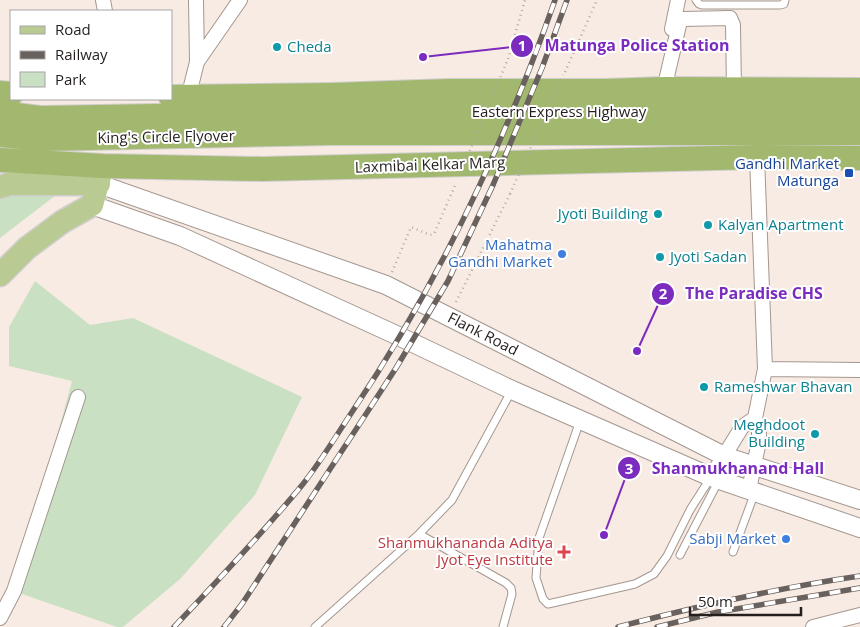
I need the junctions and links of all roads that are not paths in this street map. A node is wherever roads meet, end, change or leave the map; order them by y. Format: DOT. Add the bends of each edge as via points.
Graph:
graph roads {
  1 [pos="196,0"];
  2 [pos="240,0"];
  3 [pos="678,0"];
  4 [pos="696,0"];
  5 [pos="785,0"];
  6 [pos="197,62"];
  7 [pos="659,90"];
  8 [pos="739,90"];
  9 [pos="860,90"];
  10 [pos="449,91"];
  11 [pos="180,98"];
  12 [pos="860,112"];
  13 [pos="0,113"];
  14 [pos="787,122"];
  15 [pos="332,123"];
  16 [pos="379,123"];
  17 [pos="860,133"];
  18 [pos="0,135"];
  19 [pos="752,157"];
  20 [pos="860,158"];
  21 [pos="0,160"];
  22 [pos="455,169"];
  23 [pos="101,175"];
  24 [pos="0,187"];
  25 [pos="92,205"];
  26 [pos="0,276"];
  27 [pos="765,369"];
  28 [pos="860,370"];
  29 [pos="512,390"];
  30 [pos="78,397"];
  31 [pos="755,418"];
  32 [pos="580,420"];
  33 [pos="724,456"];
  34 [pos="754,466"];
  35 [pos="715,478"];
  36 [pos="752,491"];
  37 [pos="860,500"];
  38 [pos="860,528"];
  39 [pos="420,534"];
  40 [pos="733,552"];
  41 [pos="680,555"];
  42 [pos="860,615"];
  43 [pos="0,618"];
  44 [pos="316,627"];
  45 [pos="503,627"];
  46 [pos="812,627"];
  1 -- 6 [label="street"];
  2 -- 6 [label="street"];
  3 -- 7 [label="street"];
  4 -- 5 [label="lane" via="702,5 780,5"];
  6 -- 11 [label="street"];
  7 -- 8 [label="highway"];
  7 -- 8 [label="street" via="680,20 730,18"];
  7 -- 10 [label="highway"];
  8 -- 9 [label="highway"];
  8 -- 14 [label="highway"];
  10 -- 11 [label="highway"];
  10 -- 16 [label="highway"];
  12 -- 14 [label="highway"];
  13 -- 15 [label="highway, King's Circle Flyover" via="40,118"];
  14 -- 16 [label="highway, Eastern Express Highway"];
  14 -- 17 [label="highway"];
  14 -- 19 [label="highway"];
  15 -- 16 [label="highway, Eastern Express Highway"];
  15 -- 18 [label="highway, King's Circle Flyover" via="41,139"];
  16 -- 22 [label="highway"];
  19 -- 20 [label="highway, Laxmibai Kelkar Marg"];
  19 -- 22 [label="highway, Laxmibai Kelkar Marg"];
  19 -- 27 [label="street"];
  21 -- 23 [label="highway, Laxmibai Kelkar Marg"];
  22 -- 23 [label="highway, Laxmibai Kelkar Marg" via="262,169"];
  23 -- 24 [label="main road"];
  23 -- 25 [label="main road"];
  23 -- 33 [label="street, Flank Road" via="386,285"];
  25 -- 26 [label="main road" via="27,248"];
  25 -- 29 [label="street" via="180,236"];
  27 -- 28 [label="street"];
  27 -- 31 [label="street"];
  29 -- 32 [label="street"];
  29 -- 39 [label="lane" via="452,500"];
  30 -- 43 [label="street" via="14,591"];
  31 -- 33 [label="street" via="742,427"];
  31 -- 34 [label="street" via="759,441"];
  32 -- 35 [label="street"];
  32 -- 35 [label="lane" via="539,538 536,578 548,604 635,584 654,574 667,556 690,510"];
  33 -- 34 [label="street, Flank Road"];
  33 -- 35 [label="street"];
  34 -- 36 [label="street"];
  34 -- 37 [label="street, Flank Road"];
  35 -- 36 [label="street"];
  35 -- 41 [label="lane"];
  36 -- 38 [label="street"];
  36 -- 40 [label="lane"];
  39 -- 44 [label="lane"];
  39 -- 45 [label="lane" via="511,588"];
  42 -- 46 [label="street"];
}
